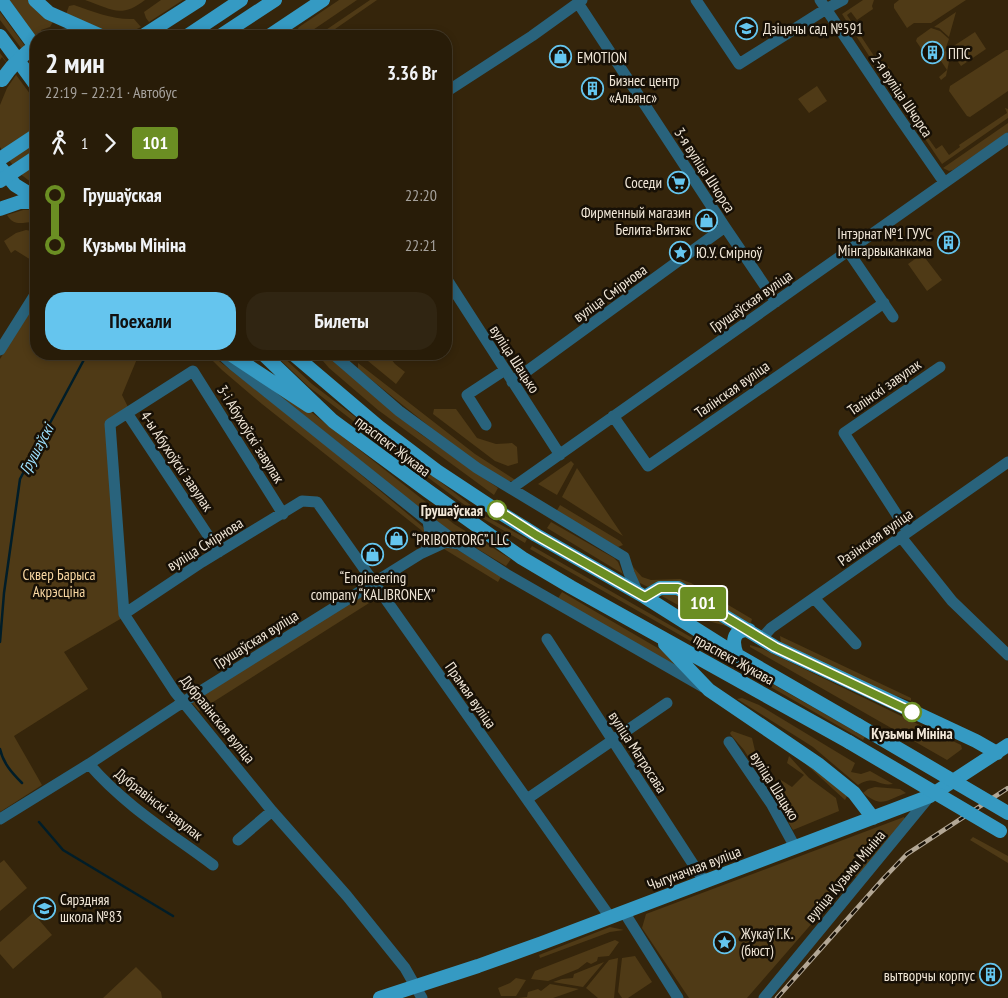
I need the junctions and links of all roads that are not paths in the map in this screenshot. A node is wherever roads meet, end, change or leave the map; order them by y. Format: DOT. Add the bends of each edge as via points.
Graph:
graph roads {
  1 [pos="1,0"];
  2 [pos="35,0"];
  3 [pos="199,0"];
  4 [pos="242,0"];
  5 [pos="275,0"];
  6 [pos="323,0"];
  7 [pos="696,0"];
  8 [pos="843,0"];
  9 [pos="580,1"];
  10 [pos="823,5"];
  11 [pos="86,30"];
  12 [pos="152,30"];
  13 [pos="195,30"];
  14 [pos="229,30"];
  15 [pos="287,30"];
  16 [pos="0,36"];
  17 [pos="30,39"];
  18 [pos="30,51"];
  19 [pos="30,77"];
  20 [pos="1,83"];
  21 [pos="452,88"];
  22 [pos="1008,138"];
  23 [pos="30,140"];
  24 [pos="0,159"];
  25 [pos="30,161"];
  26 [pos="0,167"];
  27 [pos="0,180"];
  28 [pos="944,182"];
  29 [pos="30,196"];
  30 [pos="30,201"];
  31 [pos="0,209"];
  32 [pos="725,227"];
  33 [pos="848,251"];
  34 [pos="452,289"];
  35 [pos="776,302"];
  36 [pos="884,302"];
  37 [pos="30,303"];
  38 [pos="893,317"];
  39 [pos="0,350"];
  40 [pos="227,360"];
  41 [pos="239,360"];
  42 [pos="269,360"];
  43 [pos="300,360"];
  44 [pos="309,360"];
  45 [pos="340,360"];
  46 [pos="940,367"];
  47 [pos="500,373"];
  48 [pos="512,382"];
  49 [pos="325,383"];
  50 [pos="126,413"];
  51 [pos="613,416"];
  52 [pos="333,421"];
  53 [pos="486,425"];
  54 [pos="560,455"];
  55 [pos="1008,462"];
  56 [pos="512,488"];
  57 [pos="302,502"];
  58 [pos="283,514"];
  59 [pos="428,521"];
  60 [pos="904,535"];
  61 [pos="459,544"];
  62 [pos="426,550"];
  63 [pos="219,552"];
  64 [pos="374,582"];
  65 [pos="641,595"];
  66 [pos="814,598"];
  67 [pos="124,614"];
  68 [pos="749,630"];
  69 [pos="656,634"];
  70 [pos="762,638"];
  71 [pos="547,639"];
  72 [pos="856,644"];
  73 [pos="737,655"];
  74 [pos="1008,655"];
  75 [pos="725,672"];
  76 [pos="709,690"];
  77 [pos="184,702"];
  78 [pos="668,703"];
  79 [pos="612,740"];
  80 [pos="729,742"];
  81 [pos="1003,749"];
  82 [pos="89,764"];
  83 [pos="930,796"];
  84 [pos="527,799"];
  85 [pos="272,811"];
  86 [pos="1008,813"];
  87 [pos="873,818"];
  88 [pos="0,819"];
  89 [pos="1004,833"];
  90 [pos="238,840"];
  91 [pos="795,847"];
  92 [pos="213,865"];
  93 [pos="704,881"];
  94 [pos="624,912"];
  95 [pos="610,917"];
  96 [pos="419,992"];
  97 [pos="380,998"];
  98 [pos="678,998"];
  99 [pos="764,998"];
  1 -- 17 [label="main road"];
  2 -- 11 [label="main road" via="49,13"];
  3 -- 12 [label="main road"];
  4 -- 13 [label="main road"];
  5 -- 14 [label="main road"];
  6 -- 15 [label="main road"];
  7 -- 10 [label="street" via="739,64"];
  8 -- 10 [label="street"];
  9 -- 21 [label="street"];
  9 -- 32 [label="street, 3-я вуліца Шчорса"];
  10 -- 28 [label="street, 2-я вуліца Шчорса"];
  16 -- 19 [label="main road"];
  18 -- 20 [label="main road, bridge" via="18,60"];
  22 -- 28 [label="street, Грушаўская вуліца"];
  23 -- 24 [label="main road"];
  25 -- 27 [label="main road, bridge"];
  26 -- 29 [label="main road" via="15,185"];
  28 -- 33 [label="street, Грушаўская вуліца"];
  30 -- 31 [label="main road"];
  32 -- 35 [label="street, 3-я вуліца Шчорса"];
  32 -- 48 [label="street, вуліца Смірнова"];
  33 -- 35 [label="street, Грушаўская вуліца"];
  33 -- 36 [label="street"];
  34 -- 47 [label="street, вуліца Шацько"];
  35 -- 51 [label="street, Грушаўская вуліца"];
  36 -- 38 [label="street"];
  36 -- 51 [label="street, Талінская вуліца" via="648,466"];
  37 -- 39 [label="street"];
  40 -- 59 [label="street"];
  41 -- 52 [label="main road"];
  42 -- 52 [label="main road, праспект Жукава"];
  43 -- 49 [label="main road, праспект Жукава"];
  44 -- 49 [label="main road"];
  45 -- 56 [label="street, праспект Жукава" via="398,411 477,468"];
  46 -- 60 [label="street, Талінскі завулак" via="844,433"];
  47 -- 48 [label="street, вуліца Шацько"];
  47 -- 53 [label="street" via="467,395"];
  48 -- 54 [label="street, вуліца Шацько"];
  49 -- 65 [label="main road, праспект Жукава" via="437,471 536,535"];
  50 -- 58 [label="street, 3-і Абухоўскі завулак" via="193,371"];
  50 -- 63 [label="street, 4-ы Абухоўскі завулак"];
  50 -- 67 [label="street, Дубравінская вуліца" via="110,424"];
  51 -- 54 [label="street, Грушаўская вуліца"];
  52 -- 69 [label="main road, праспект Жукава" via="522,558"];
  54 -- 56 [label="street, Грушаўская вуліца"];
  55 -- 60 [label="street, Разінская вуліца"];
  56 -- 65 [label="street, праспект Жукава" via="624,557"];
  57 -- 58 [label="street, вуліца Смірнова"];
  57 -- 64 [label="street, Прамая вуліца" via="317,502"];
  58 -- 63 [label="street, вуліца Смірнова"];
  59 -- 61 [label="street"];
  59 -- 62 [label="street" via="431,539"];
  60 -- 66 [label="street, Разінская вуліца"];
  60 -- 74 [label="street" via="952,601"];
  61 -- 62 [label="street, Грушаўская вуліца" via="446,542"];
  61 -- 76 [label="street"];
  62 -- 64 [label="street, Грушаўская вуліца"];
  63 -- 67 [label="street, вуліца Смірнова"];
  64 -- 77 [label="street, Грушаўская вуліца"];
  64 -- 84 [label="street, Прамая вуліца"];
  65 -- 68 [label="main road" via="660,588 678,588"];
  65 -- 73 [label="main road, праспект Жукава"];
  66 -- 70 [label="street, Разінская вуліца"];
  66 -- 72 [label="street"];
  67 -- 77 [label="street, Дубравінская вуліца"];
  68 -- 70 [label="main road"];
  68 -- 73 [label="main road" via="742,630 734,638"];
  69 -- 75 [label="main road, праспект Жукава"];
  69 -- 76 [label="main road"];
  70 -- 81 [label="main road" via="816,667 976,741"];
  71 -- 79 [label="street, вуліца Матросава"];
  73 -- 86 [label="main road, праспект Жукава, bridge"];
  75 -- 76 [label="main road" via="703,673 702,679"];
  75 -- 89 [label="main road, праспект Жукава, bridge"];
  76 -- 87 [label="main road" via="825,770 854,794"];
  77 -- 82 [label="street, Грушаўская вуліца"];
  77 -- 85 [label="street, Дубравінская вуліца"];
  78 -- 79 [label="street"];
  79 -- 84 [label="street"];
  79 -- 93 [label="street, вуліца Матросава"];
  80 -- 91 [label="street, вуліца Шацько" via="772,805"];
  81 -- 83 [label="main road, Чыгуначная вуліца"];
  82 -- 88 [label="street, Грушаўская вуліца"];
  82 -- 92 [label="street, Дубравінскі завулак" via="127,802"];
  83 -- 87 [label="main road, Чыгуначная вуліца"];
  83 -- 99 [label="street, вуліца Кузьмы Мініна"];
  84 -- 95 [label="street, Прамая вуліца"];
  85 -- 90 [label="street"];
  85 -- 96 [label="street, Дубравінская вуліца" via="394,953"];
  87 -- 91 [label="main road, Чыгуначная вуліца"];
  91 -- 93 [label="main road, Чыгуначная вуліца"];
  93 -- 94 [label="main road, Чыгуначная вуліца"];
  94 -- 95 [label="main road, Чыгуначная вуліца"];
  94 -- 98 [label="street"];
  95 -- 96 [label="main road, Чыгуначная вуліца" via="478,966"];
  96 -- 97 [label="main road, Чыгуначная вуліца"];
}
